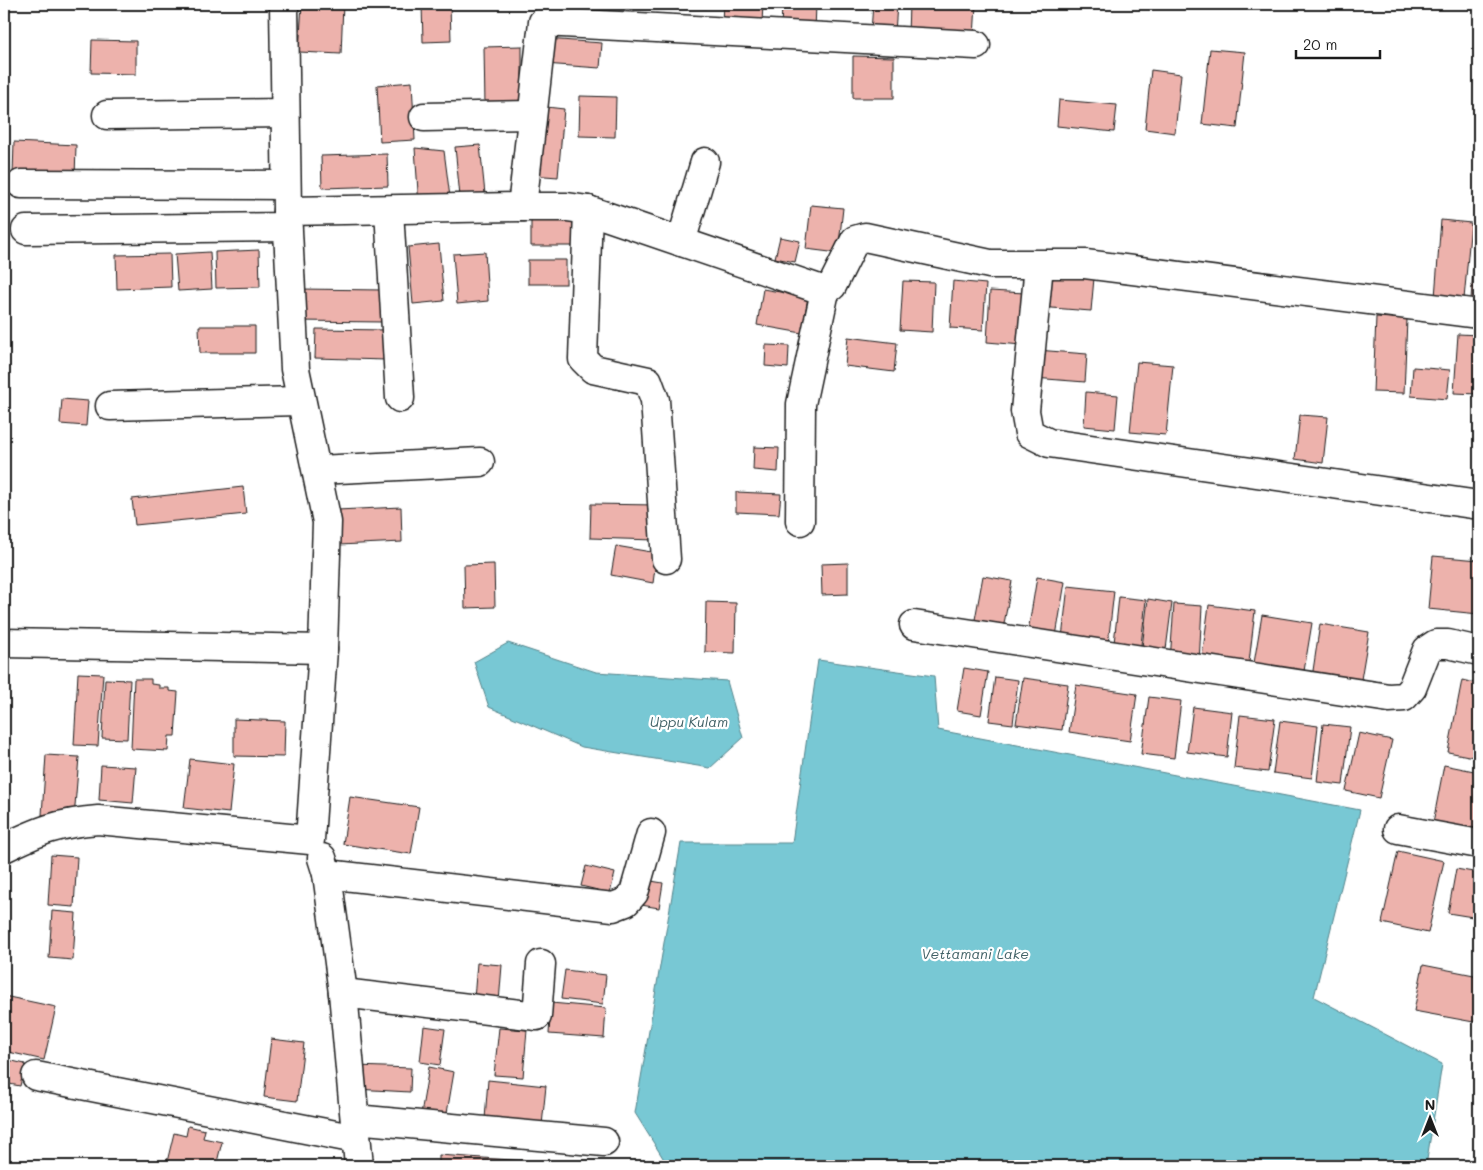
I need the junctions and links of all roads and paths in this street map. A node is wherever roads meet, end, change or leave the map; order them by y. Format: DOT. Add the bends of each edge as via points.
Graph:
graph roads {
  1 [pos="284,4"];
  2 [pos="543,13"];
  3 [pos="976,45"];
  4 [pos="286,113"];
  5 [pos="107,115"];
  6 [pos="532,115"];
  7 [pos="424,117"];
  8 [pos="705,162"];
  9 [pos="21,184"];
  10 [pos="286,185"];
  11 [pos="522,207"];
  12 [pos="389,210"];
  13 [pos="588,210"];
  14 [pos="287,219"];
  15 [pos="26,230"];
  16 [pos="680,242"];
  17 [pos="1039,265"];
  18 [pos="824,291"];
  19 [pos="1479,314"];
  20 [pos="400,398"];
  21 [pos="300,401"];
  22 [pos="110,406"];
  23 [pos="480,462"];
  24 [pos="318,470"];
  25 [pos="1479,505"];
  26 [pos="800,520"];
  27 [pos="666,559"];
  28 [pos="914,625"];
  29 [pos="4,643"];
  30 [pos="323,649"];
  31 [pos="1479,651"];
  32 [pos="1398,829"];
  33 [pos="651,833"];
  34 [pos="310,840"];
  35 [pos="1479,844"];
  36 [pos="4,848"];
  37 [pos="327,874"];
  38 [pos="540,964"];
  39 [pos="343,993"];
  40 [pos="36,1076"];
  41 [pos="355,1129"];
  42 [pos="604,1142"];
  43 [pos="359,1166"];
  1 -- 4 [label="street"];
  2 -- 3 [label="street"];
  2 -- 6 [label="street"];
  4 -- 5 [label="street"];
  4 -- 10 [label="street"];
  6 -- 7 [label="street"];
  6 -- 11 [label="street"];
  8 -- 16 [label="street"];
  9 -- 10 [label="street"];
  10 -- 14 [label="street"];
  11 -- 12 [label="street"];
  11 -- 13 [label="street"];
  12 -- 14 [label="street"];
  12 -- 20 [label="street"];
  13 -- 16 [label="street"];
  13 -- 27 [label="street" via="582,359 593,370 648,381 655,400"];
  14 -- 15 [label="street"];
  14 -- 21 [label="street" via="295,369"];
  16 -- 18 [label="street"];
  17 -- 18 [label="street" via="990,264 865,237 855,240 832,286"];
  17 -- 19 [label="street" via="1085,264"];
  17 -- 25 [label="street" via="1024,411 1029,434 1049,443"];
  18 -- 26 [label="street" via="801,404"];
  21 -- 22 [label="street"];
  21 -- 24 [label="street"];
  23 -- 24 [label="street"];
  24 -- 30 [label="street" via="327,522"];
  28 -- 31 [label="street" via="1389,698 1404,698 1412,688 1427,650 1436,644"];
  29 -- 30 [label="street"];
  30 -- 34 [label="street"];
  32 -- 35 [label="street"];
  33 -- 37 [label="street" via="634,893 626,902 613,907"];
  34 -- 36 [label="street" via="98,820 68,822 44,829"];
  34 -- 37 [label="street" via="322,857"];
  37 -- 39 [label="street"];
  38 -- 39 [label="street" via="537,1016"];
  39 -- 41 [label="street"];
  40 -- 41 [label="street"];
  41 -- 42 [label="street"];
  41 -- 43 [label="street"];
}
